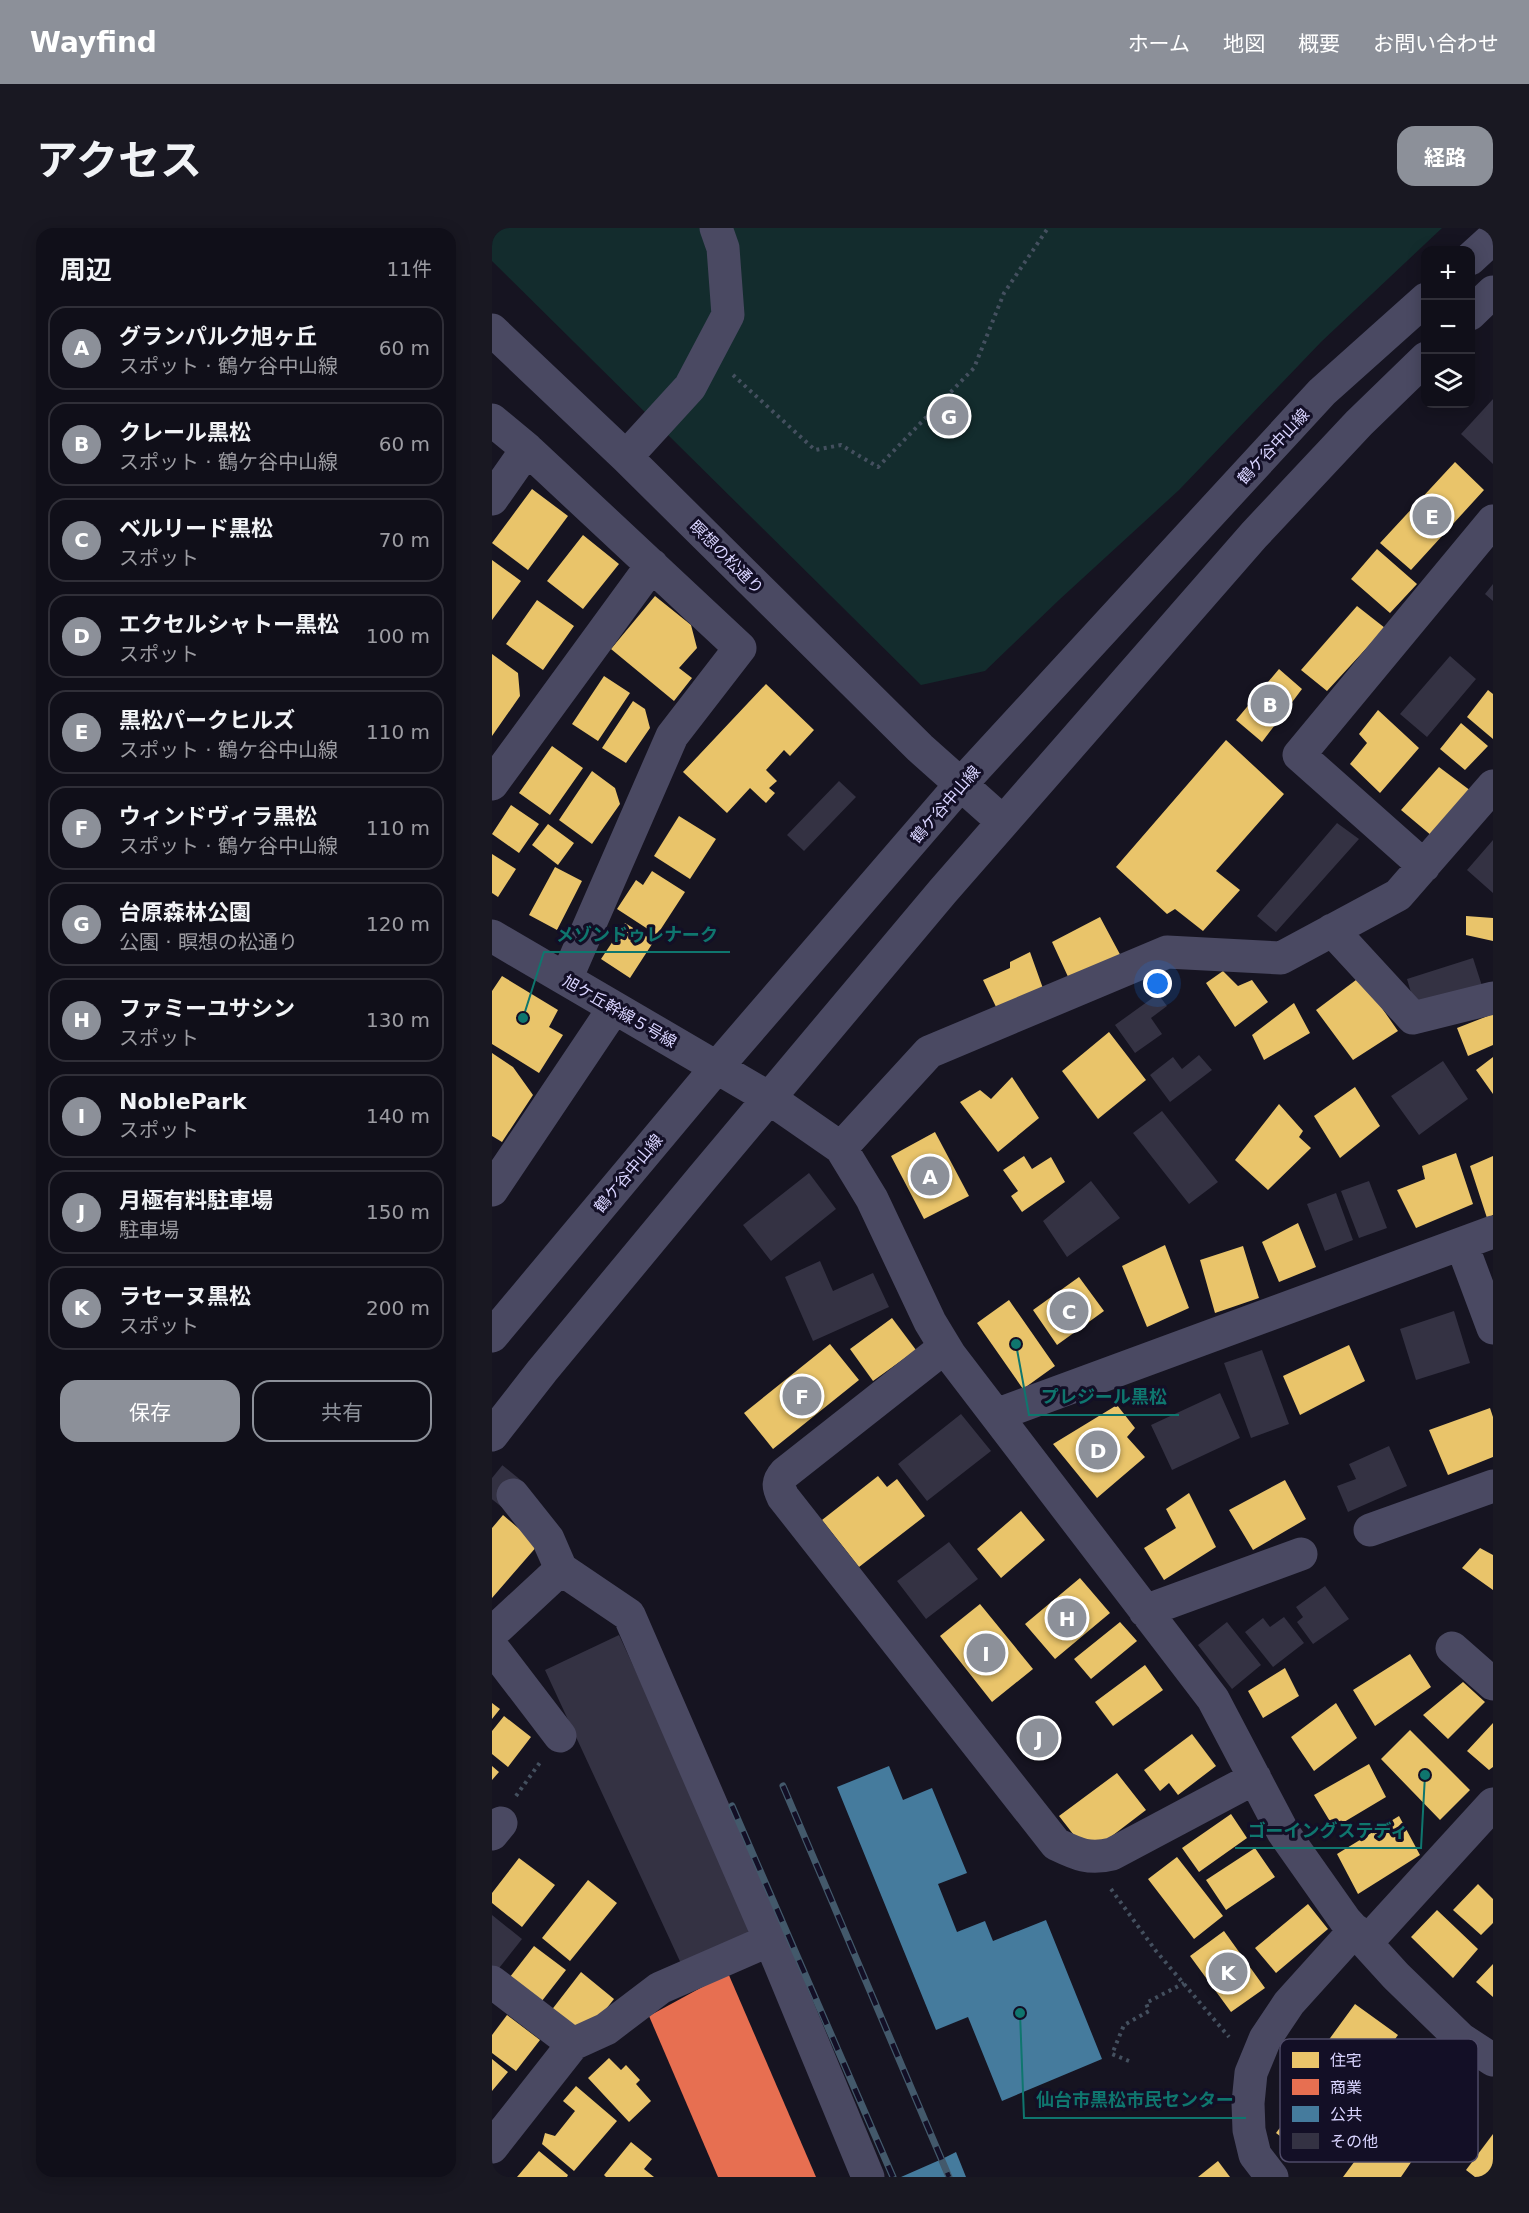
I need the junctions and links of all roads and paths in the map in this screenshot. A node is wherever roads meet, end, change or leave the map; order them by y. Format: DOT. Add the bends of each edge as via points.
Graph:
graph roads {
  1 [pos="716,228"];
  2 [pos="1048,228"];
  3 [pos="1493,238"];
  4 [pos="1475,254"];
  5 [pos="1493,291"];
  6 [pos="1424,300"];
  7 [pos="1475,309"];
  8 [pos="492,330"];
  9 [pos="707,354"];
  10 [pos="1421,362"];
  11 [pos="492,420"];
  12 [pos="527,449"];
  13 [pos="626,457"];
  14 [pos="492,499"];
  15 [pos="1493,521"];
  16 [pos="652,565"];
  17 [pos="492,784"];
  18 [pos="961,784"];
  19 [pos="1493,786"];
  20 [pos="1003,822"];
  21 [pos="1424,866"];
  22 [pos="1332,930"];
  23 [pos="492,936"];
  24 [pos="566,979"];
  25 [pos="1493,998"];
  26 [pos="614,1008"];
  27 [pos="717,1067"];
  28 [pos="768,1098"];
  29 [pos="842,1148"];
  30 [pos="498,1169"];
  31 [pos="1493,1232"];
  32 [pos="1462,1245"];
  33 [pos="1493,1328"];
  34 [pos="492,1335"];
  35 [pos="945,1347"];
  36 [pos="996,1415"];
  37 [pos="492,1435"];
  38 [pos="1493,1486"];
  39 [pos="513,1495"];
  40 [pos="1370,1530"];
  41 [pos="1301,1554"];
  42 [pos="561,1569"];
  43 [pos="1145,1611"];
  44 [pos="492,1633"];
  45 [pos="492,1647"];
  46 [pos="1452,1648"];
  47 [pos="1493,1684"];
  48 [pos="560,1736"];
  49 [pos="1255,1778"];
  50 [pos="1493,1804"];
  51 [pos="1097,1858"];
  52 [pos="1361,1937"];
  53 [pos="770,1940"];
  54 [pos="492,1982"];
  55 [pos="1184,1983"];
  56 [pos="1462,2039"];
  57 [pos="573,2044"];
  58 [pos="1478,2050"];
  59 [pos="1493,2060"];
  60 [pos="1129,2061"];
  61 [pos="1253,2067"];
  62 [pos="492,2146"];
  63 [pos="868,2177"];
  64 [pos="1272,2177"];
  1 -- 9 [label="street" via="723,248 728,315"];
  2 -- 9 [label="path" via="1004,293 975,368 878,467 840,445 814,450"];
  3 -- 4 [label="street"];
  5 -- 7 [label="street"];
  6 -- 18 [label="street, 鶴ケ谷中山線" via="1322,392"];
  8 -- 13 [label="street, 瞑想の松通り"];
  9 -- 13 [label="street" via="690,387"];
  10 -- 20 [label="street" via="1254,535"];
  11 -- 12 [label="street"];
  12 -- 14 [label="street"];
  12 -- 16 [label="street"];
  13 -- 18 [label="street, 瞑想の松通り"];
  15 -- 21 [label="street" via="1299,755"];
  16 -- 17 [label="street"];
  16 -- 24 [label="street" via="740,648 672,736"];
  18 -- 20 [label="street, 瞑想の松通り"];
  18 -- 27 [label="street, 鶴ケ谷中山線"];
  19 -- 21 [label="street"];
  20 -- 28 [label="street"];
  21 -- 22 [label="street" via="1398,895"];
  22 -- 25 [label="street" via="1413,1018"];
  22 -- 29 [label="street" via="1281,958 1167,952 929,1052"];
  23 -- 24 [label="street, 旭ケ丘幹線５号線"];
  24 -- 26 [label="street, 旭ケ丘幹線５号線"];
  26 -- 27 [label="street, 旭ケ丘幹線５号線"];
  26 -- 30 [label="street"];
  27 -- 28 [label="street, 旭ケ丘幹線５号線"];
  27 -- 34 [label="street, 鶴ケ谷中山線"];
  28 -- 29 [label="street, 旭ケ丘幹線５号線"];
  28 -- 37 [label="street"];
  29 -- 35 [label="street" via="872,1199"];
  31 -- 32 [label="street"];
  32 -- 33 [label="street"];
  32 -- 36 [label="street"];
  35 -- 36 [label="street"];
  35 -- 51 [label="street" via="785,1473 778,1488 1056,1844"];
  36 -- 43 [label="street"];
  38 -- 40 [label="street"];
  39 -- 42 [label="street" via="548,1539"];
  41 -- 43 [label="street"];
  42 -- 44 [label="street"];
  42 -- 53 [label="street" via="629,1615"];
  43 -- 49 [label="street" via="1213,1699"];
  45 -- 48 [label="street"];
  46 -- 47 [label="street"];
  49 -- 51 [label="street" via="1112,1854"];
  49 -- 52 [label="street" via="1283,1832"];
  50 -- 52 [label="street"];
  51 -- 55 [label="path" via="1111,1890"];
  52 -- 56 [label="street"];
  52 -- 61 [label="street" via="1289,2003 1265,2039"];
  53 -- 57 [label="street" via="660,1988 606,2029"];
  53 -- 63 [label="street"];
  54 -- 57 [label="street"];
  55 -- 60 [label="path" via="1146,2003 1149,2011 1124,2025 1112,2054"];
  55 -- 61 [label="path"];
  57 -- 62 [label="street"];
  58 -- 59 [label="street"];
  61 -- 64 [label="street" via="1249,2130 1255,2155"];
}
